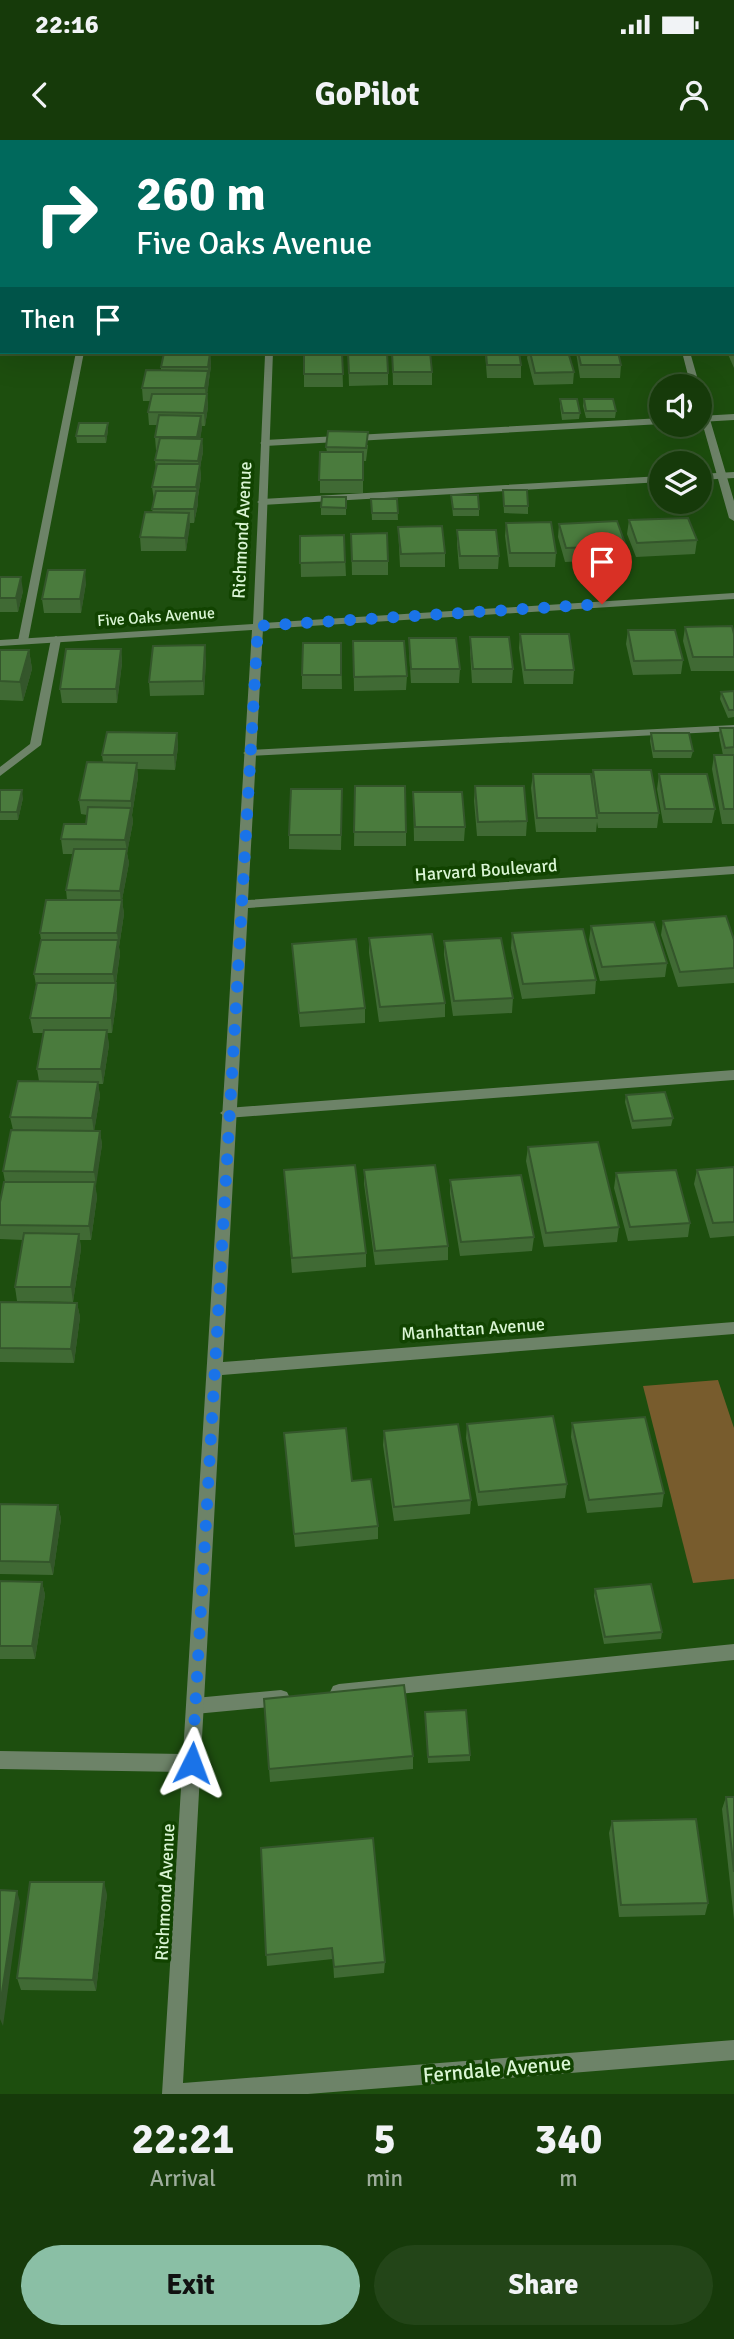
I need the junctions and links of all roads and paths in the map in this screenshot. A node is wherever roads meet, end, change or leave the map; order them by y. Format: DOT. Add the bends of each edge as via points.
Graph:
graph roads {
  1 [pos="80,354"];
  2 [pos="269,354"];
  3 [pos="687,354"];
  4 [pos="692,374"];
  5 [pos="734,417"];
  6 [pos="712,418"];
  7 [pos="649,422"];
  8 [pos="709,437"];
  9 [pos="265,443"];
  10 [pos="722,475"];
  11 [pos="734,475"];
  12 [pos="712,476"];
  13 [pos="649,480"];
  14 [pos="262,502"];
  15 [pos="734,518"];
  16 [pos="734,596"];
  17 [pos="258,626"];
  18 [pos="56,639"];
  19 [pos="23,641"];
  20 [pos="0,643"];
  21 [pos="734,728"];
  22 [pos="249,753"];
  23 [pos="0,773"];
  24 [pos="734,870"];
  25 [pos="240,905"];
  26 [pos="734,1075"];
  27 [pos="228,1114"];
  28 [pos="734,1328"];
  29 [pos="215,1368"];
  30 [pos="734,1652"];
  31 [pos="195,1706"];
  32 [pos="0,1760"];
  33 [pos="192,1763"];
  34 [pos="734,2050"];
  35 [pos="174,2094"];
  1 -- 19 [label="street"];
  2 -- 9 [label="street, Richmond Avenue"];
  3 -- 4 [label="street"];
  5 -- 6 [label="street"];
  7 -- 9 [label="street"];
  8 -- 10 [label="street"];
  9 -- 14 [label="street, Richmond Avenue"];
  10 -- 11 [label="street"];
  10 -- 12 [label="street"];
  10 -- 15 [label="street"];
  13 -- 14 [label="street"];
  14 -- 17 [label="street, Richmond Avenue"];
  16 -- 17 [label="street, Five Oaks Avenue"];
  17 -- 18 [label="street, Five Oaks Avenue"];
  17 -- 22 [label="street, Richmond Avenue"];
  18 -- 19 [label="street, Five Oaks Avenue"];
  18 -- 23 [label="street" via="35,745"];
  19 -- 20 [label="street, Five Oaks Avenue"];
  21 -- 22 [label="street"];
  22 -- 25 [label="street, Richmond Avenue"];
  24 -- 25 [label="street, Harvard Boulevard"];
  25 -- 27 [label="street, Richmond Avenue"];
  26 -- 27 [label="street"];
  27 -- 29 [label="street, Richmond Avenue"];
  28 -- 29 [label="street, Manhattan Avenue"];
  29 -- 31 [label="street, Richmond Avenue"];
  30 -- 31 [label="street"];
  31 -- 33 [label="street, Richmond Avenue"];
  32 -- 33 [label="street"];
  33 -- 35 [label="street, Richmond Avenue"];
  34 -- 35 [label="street, Ferndale Avenue"];
}
